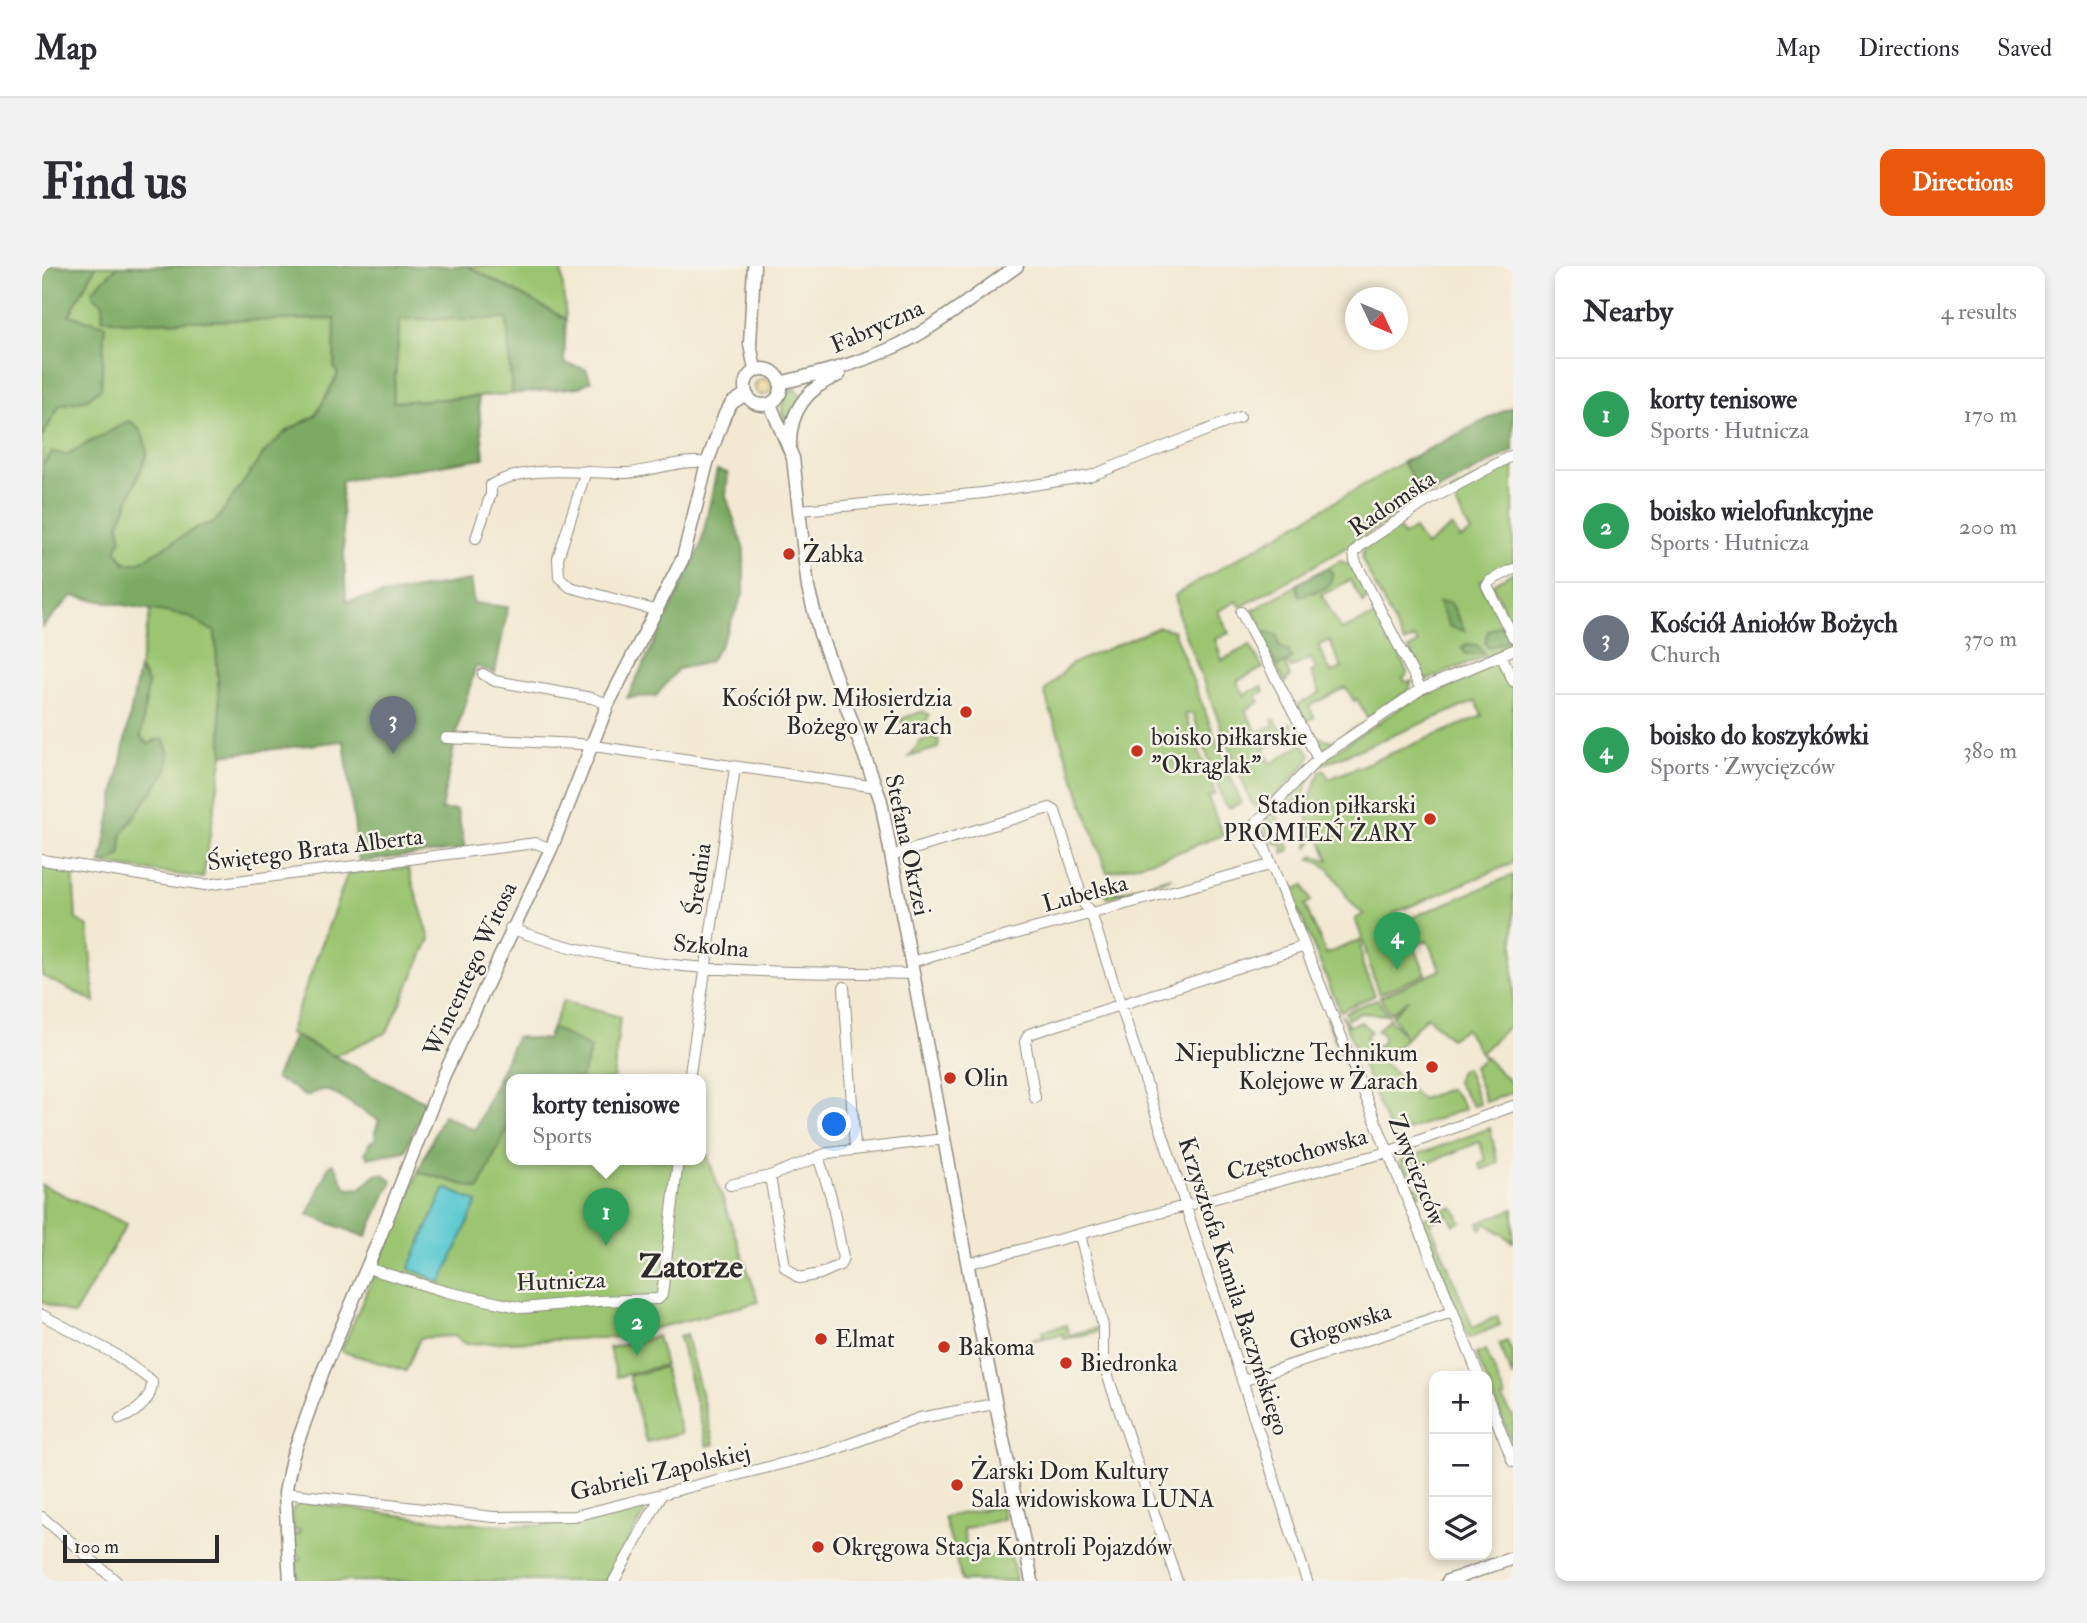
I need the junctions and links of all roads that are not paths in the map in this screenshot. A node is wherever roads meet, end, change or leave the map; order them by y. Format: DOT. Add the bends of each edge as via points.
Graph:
graph roads {
  1 [pos="754,266"];
  2 [pos="1017,266"];
  3 [pos="866,358"];
  4 [pos="755,370"];
  5 [pos="780,383"];
  6 [pos="746,394"];
  7 [pos="770,404"];
  8 [pos="1240,416"];
  9 [pos="790,450"];
  10 [pos="1513,455"];
  11 [pos="707,463"];
  12 [pos="586,471"];
  13 [pos="800,510"];
  14 [pos="476,538"];
  15 [pos="1513,569"];
  16 [pos="657,611"];
  17 [pos="1241,612"];
  18 [pos="1513,637"];
  19 [pos="1513,650"];
  20 [pos="1501,655"];
  21 [pos="483,674"];
  22 [pos="1513,681"];
  23 [pos="1422,689"];
  24 [pos="608,704"];
  25 [pos="446,738"];
  26 [pos="593,746"];
  27 [pos="1318,758"];
  28 [pos="735,768"];
  29 [pos="877,787"];
  30 [pos="551,849"];
  31 [pos="891,856"];
  32 [pos="42,860"];
  33 [pos="1270,865"];
  34 [pos="1091,913"];
  35 [pos="510,928"];
  36 [pos="1302,947"];
  37 [pos="912,968"];
  38 [pos="705,970"];
  39 [pos="844,987"];
  40 [pos="1120,1004"];
  41 [pos="690,1074"];
  42 [pos="1035,1098"];
  43 [pos="1513,1105"];
  44 [pos="944,1139"];
  45 [pos="855,1148"];
  46 [pos="1388,1152"];
  47 [pos="818,1156"];
  48 [pos="677,1165"];
  49 [pos="770,1176"];
  50 [pos="730,1185"];
  51 [pos="1185,1206"];
  52 [pos="1080,1235"];
  53 [pos="967,1264"];
  54 [pos="367,1268"];
  55 [pos="1452,1312"];
  56 [pos="42,1315"];
  57 [pos="1477,1371"];
  58 [pos="1242,1381"];
  59 [pos="994,1404"];
  60 [pos="1492,1409"];
  61 [pos="120,1419"];
  62 [pos="1513,1462"];
  63 [pos="285,1493"];
  64 [pos="661,1496"];
  65 [pos="42,1517"];
  66 [pos="1513,1558"];
  67 [pos="116,1581"];
  68 [pos="290,1581"];
  69 [pos="614,1581"];
  70 [pos="1032,1581"];
  71 [pos="1177,1581"];
  72 [pos="1307,1581"];
  73 [pos="1448,1581"];
  1 -- 4 [label="street" via="750,344"];
  2 -- 3 [label="street, Fabryczna" via="914,337"];
  3 -- 5 [label="street, Fabryczna"];
  3 -- 9 [label="street" via="807,395 793,421"];
  4 -- 5 [label="street" via="771,371"];
  4 -- 6 [label="street" via="747,377"];
  5 -- 7 [label="street" via="779,395"];
  6 -- 7 [label="street" via="759,405"];
  6 -- 11 [label="street, Wincentego Witosa" via="725,414"];
  7 -- 9 [label="street, Stefana Okrzei"];
  8 -- 13 [label="street" via="1090,476 983,493"];
  9 -- 13 [label="street, Stefana Okrzei"];
  10 -- 23 [label="street, Radomska" via="1424,503 1354,553"];
  11 -- 12 [label="street" via="628,473"];
  11 -- 16 [label="street, Wincentego Witosa" via="682,558"];
  12 -- 14 [label="street" via="501,479 491,485"];
  12 -- 16 [label="street" via="558,558 559,577 570,587"];
  13 -- 29 [label="street, Stefana Okrzei" via="808,588 820,634"];
  15 -- 18 [label="street" via="1487,586"];
  16 -- 24 [label="street, Wincentego Witosa"];
  17 -- 27 [label="street"];
  19 -- 20 [label="street"];
  20 -- 22 [label="street"];
  20 -- 23 [label="street"];
  21 -- 24 [label="street" via="495,681"];
  23 -- 27 [label="street"];
  24 -- 26 [label="street, Wincentego Witosa"];
  25 -- 26 [label="street"];
  26 -- 28 [label="street"];
  26 -- 30 [label="street, Wincentego Witosa"];
  27 -- 33 [label="street, Zwycięzców" via="1255,824"];
  28 -- 29 [label="street"];
  28 -- 38 [label="street, Średnia"];
  29 -- 31 [label="street, Stefana Okrzei"];
  30 -- 32 [label="street, Świętego Brata Alberta" via="536,843 205,885"];
  30 -- 35 [label="street, Wincentego Witosa"];
  31 -- 34 [label="street, Krzysztofa Kamila Baczyńskiego" via="1050,808 1055,811 1084,904"];
  31 -- 37 [label="street, Stefana Okrzei"];
  33 -- 34 [label="street, Lubelska"];
  33 -- 36 [label="street, Zwycięzców"];
  34 -- 37 [label="street, Lubelska"];
  34 -- 40 [label="street, Krzysztofa Kamila Baczyńskiego"];
  35 -- 38 [label="street, Szkolna" via="576,950"];
  35 -- 54 [label="street, Wincentego Witosa" via="444,1075"];
  36 -- 40 [label="street"];
  36 -- 46 [label="street, Zwycięzców"];
  37 -- 38 [label="street, Szkolna"];
  37 -- 44 [label="street, Stefana Okrzei"];
  38 -- 41 [label="street, Średnia"];
  39 -- 45 [label="street"];
  40 -- 42 [label="street" via="1029,1034 1025,1042"];
  40 -- 51 [label="street, Krzysztofa Kamila Baczyńskiego"];
  43 -- 46 [label="street, Częstochowska"];
  44 -- 45 [label="street"];
  44 -- 53 [label="street, Stefana Okrzei"];
  45 -- 47 [label="street"];
  46 -- 51 [label="street, Częstochowska"];
  46 -- 55 [label="street, Zwycięzców"];
  47 -- 49 [label="street"];
  47 -- 49 [label="street" via="843,1258 840,1265 820,1274 799,1278 785,1267"];
  48 -- 54 [label="street, Hutnicza" via="658,1299 523,1308"];
  49 -- 50 [label="street"];
  51 -- 52 [label="street, Częstochowska"];
  51 -- 58 [label="street, Krzysztofa Kamila Baczyńskiego"];
  52 -- 53 [label="street, Częstochowska"];
  52 -- 71 [label="street" via="1103,1326 1103,1362"];
  53 -- 59 [label="street, Stefana Okrzei"];
  54 -- 63 [label="street, Wincentego Witosa" via="323,1371 292,1458"];
  55 -- 57 [label="street, Zwycięzców"];
  55 -- 58 [label="street, Głogowska"];
  56 -- 61 [label="street" via="148,1377 152,1386 146,1400 133,1414"];
  58 -- 72 [label="street, Krzysztofa Kamila Baczyńskiego"];
  59 -- 64 [label="street, Gabrieli Zapolskiej" via="920,1418 828,1452"];
  59 -- 70 [label="street, Stefana Okrzei"];
  60 -- 62 [label="street"];
  63 -- 64 [label="street, Gabrieli Zapolskiej" via="493,1517 575,1516"];
  63 -- 68 [label="street, Wincentego Witosa"];
  64 -- 69 [label="street"];
  65 -- 67 [label="street"];
  66 -- 73 [label="street"];
}
